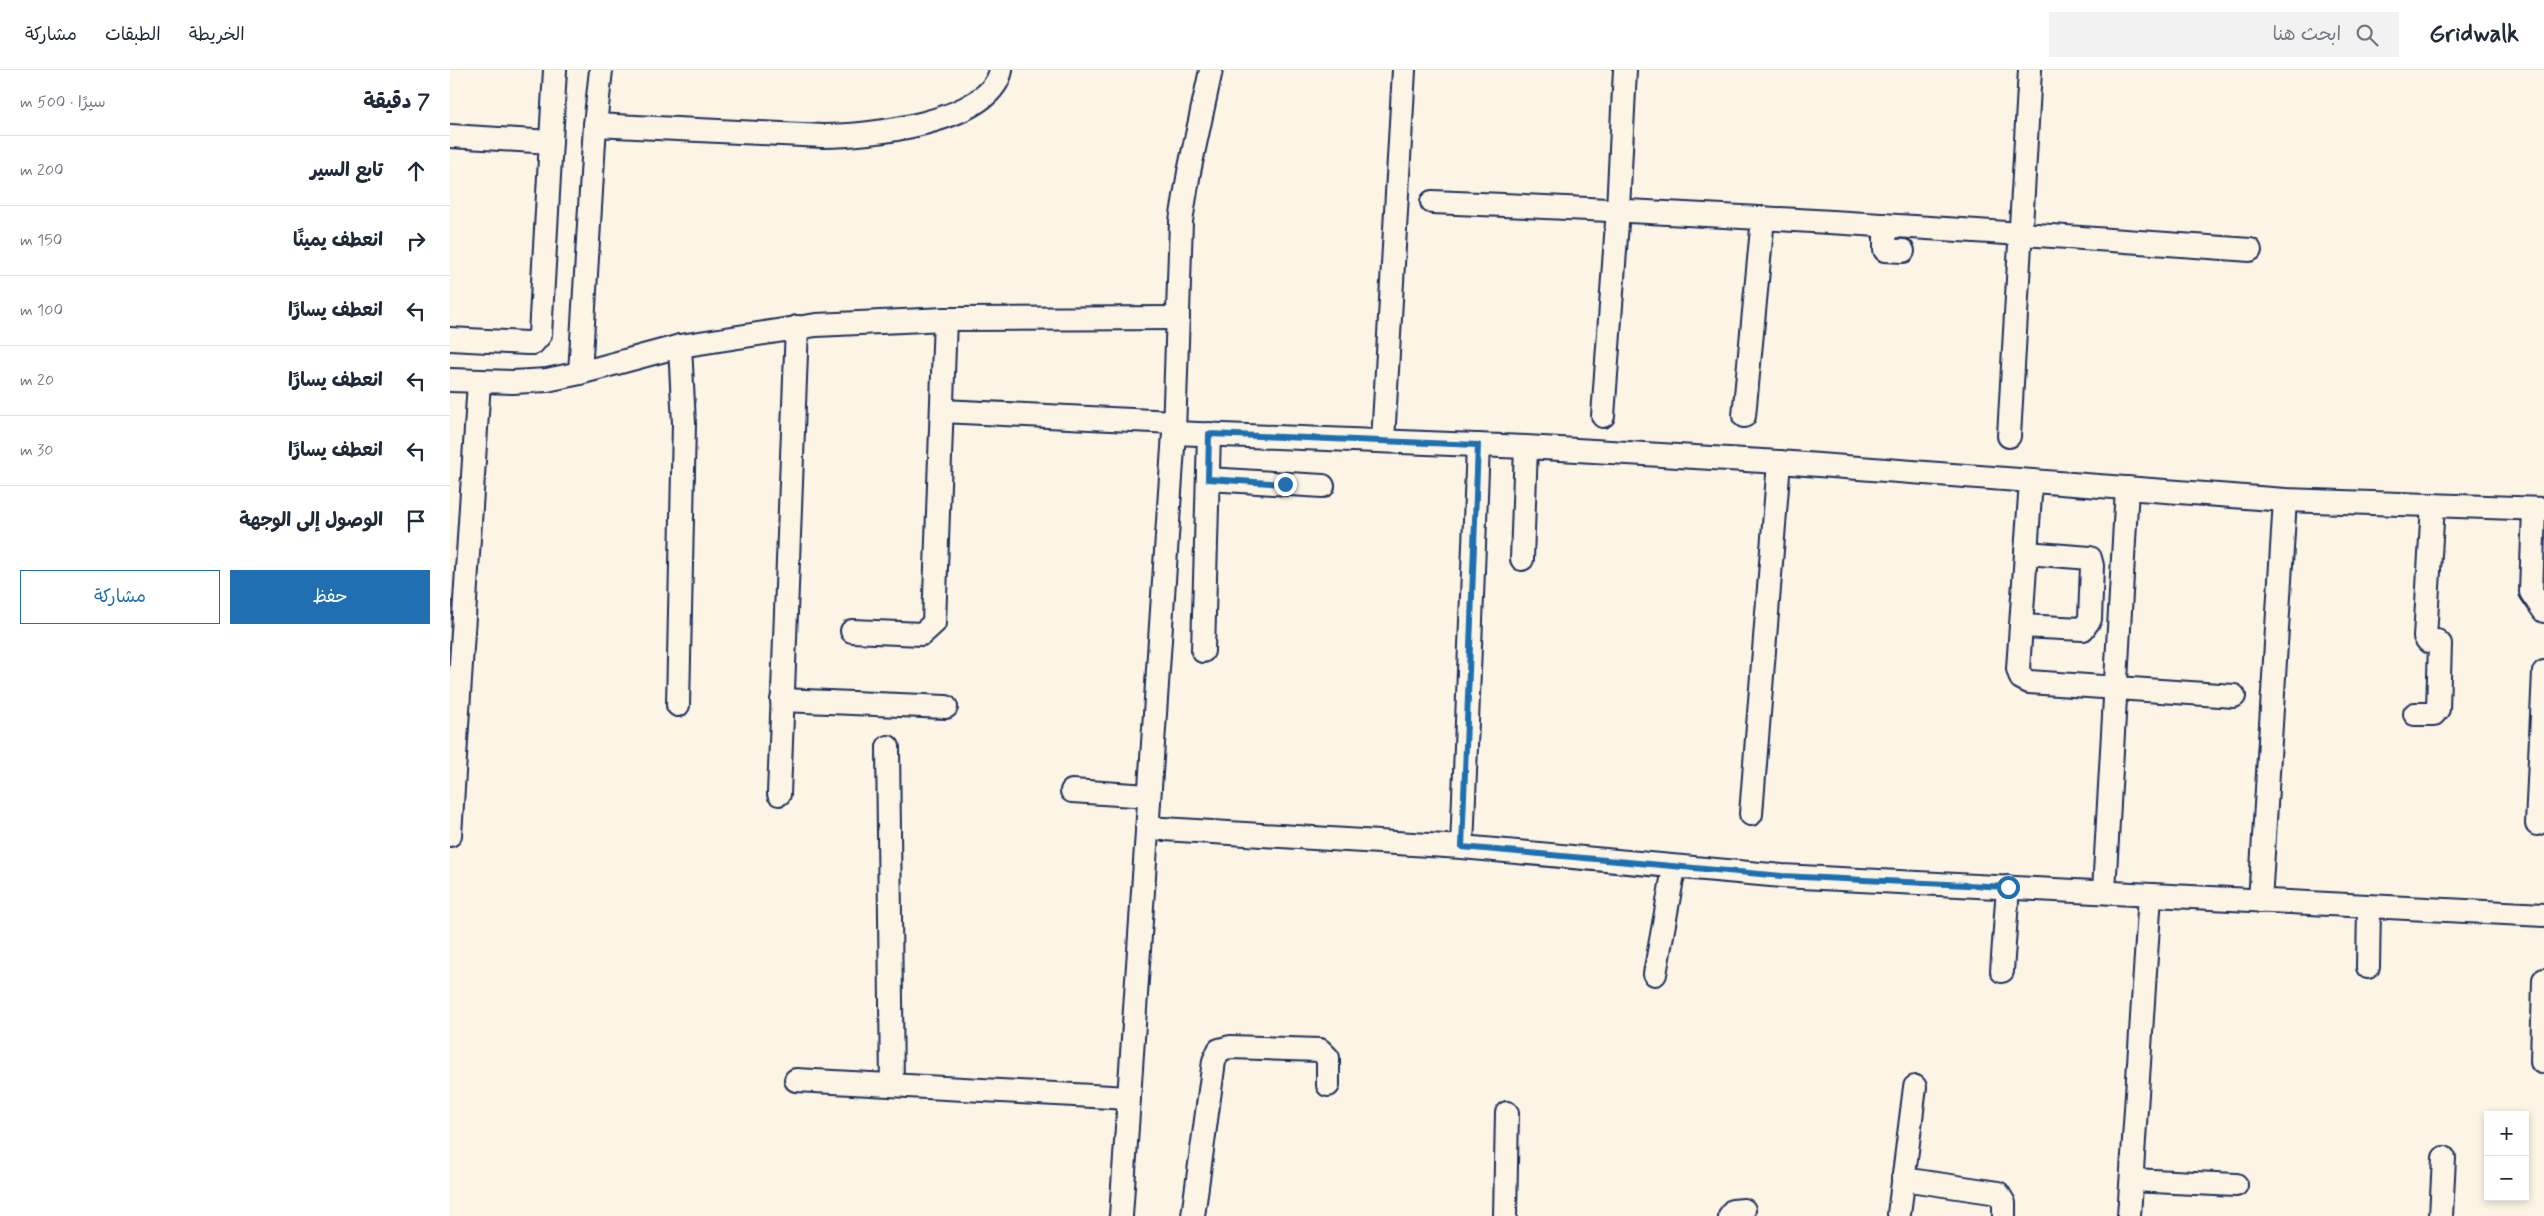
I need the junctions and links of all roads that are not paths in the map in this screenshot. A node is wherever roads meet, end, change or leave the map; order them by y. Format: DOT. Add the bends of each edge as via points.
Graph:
graph roads {
  1 [pos="555,70"];
  2 [pos="601,70"];
  3 [pos="1001,70"];
  4 [pos="1211,70"];
  5 [pos="1404,70"];
  6 [pos="1624,70"];
  7 [pos="2030,70"];
  8 [pos="595,125"];
  9 [pos="450,136"];
  10 [pos="551,142"];
  11 [pos="1432,202"];
  12 [pos="1618,209"];
  13 [pos="1763,218"];
  14 [pos="1885,225"];
  15 [pos="2020,233"];
  16 [pos="2250,250"];
  17 [pos="1903,251"];
  18 [pos="1178,318"];
  19 [pos="945,319"];
  20 [pos="797,328"];
  21 [pos="450,339"];
  22 [pos="680,346"];
  23 [pos="580,373"];
  24 [pos="450,380"];
  25 [pos="479,382"];
  26 [pos="942,411"];
  27 [pos="1603,416"];
  28 [pos="1744,416"];
  29 [pos="1174,428"];
  30 [pos="1209,434"];
  31 [pos="2009,436"];
  32 [pos="1383,441"];
  33 [pos="1478,445"];
  34 [pos="1526,447"];
  35 [pos="1779,462"];
  36 [pos="1208,479"];
  37 [pos="2030,481"];
  38 [pos="1323,486"];
  39 [pos="2126,488"];
  40 [pos="2285,500"];
  41 [pos="2433,505"];
  42 [pos="2539,509"];
  43 [pos="2026,553"];
  44 [pos="1522,559"];
  45 [pos="2544,611"];
  46 [pos="2021,626"];
  47 [pos="852,631"];
  48 [pos="1203,651"];
  49 [pos="2544,672"];
  50 [pos="2115,688"];
  51 [pos="2234,696"];
  52 [pos="782,700"];
  53 [pos="678,705"];
  54 [pos="946,708"];
  55 [pos="2416,714"];
  56 [pos="888,747"];
  57 [pos="1072,791"];
  58 [pos="778,794"];
  59 [pos="1149,796"];
  60 [pos="1751,814"];
  61 [pos="2537,824"];
  62 [pos="1147,828"];
  63 [pos="450,835"];
  64 [pos="1462,847"];
  65 [pos="1674,868"];
  66 [pos="2008,887"];
  67 [pos="2104,891"];
  68 [pos="2150,895"];
  69 [pos="2260,901"];
  70 [pos="2369,907"];
  71 [pos="2544,915"];
  72 [pos="2368,967"];
  73 [pos="2002,971"];
  74 [pos="1655,974"];
  75 [pos="2544,980"];
  76 [pos="2542,1062"];
  77 [pos="796,1080"];
  78 [pos="892,1085"];
  79 [pos="1328,1085"];
  80 [pos="1915,1088"];
  81 [pos="1129,1098"];
  82 [pos="1507,1114"];
  83 [pos="2444,1158"];
  84 [pos="1904,1179"];
  85 [pos="2132,1180"];
  86 [pos="2236,1185"];
  87 [pos="1899,1214"];
  88 [pos="1121,1216"];
  89 [pos="1193,1216"];
  90 [pos="1505,1216"];
  91 [pos="2004,1216"];
  92 [pos="2129,1216"];
  93 [pos="2440,1216"];
  1 -- 10 [label="street"];
  2 -- 8 [label="street"];
  3 -- 8 [label="street" via="993,90 955,112 923,123 857,136"];
  4 -- 18 [label="street" via="1181,221"];
  5 -- 32 [label="street"];
  6 -- 12 [label="street"];
  7 -- 15 [label="street"];
  8 -- 23 [label="street"];
  9 -- 10 [label="street"];
  10 -- 21 [label="street" via="540,336 533,343"];
  11 -- 12 [label="street"];
  12 -- 13 [label="street"];
  12 -- 27 [label="street"];
  13 -- 14 [label="street"];
  13 -- 28 [label="street"];
  14 -- 15 [label="street"];
  14 -- 17 [label="street" via="1884,248"];
  15 -- 16 [label="street"];
  15 -- 31 [label="street"];
  18 -- 19 [label="street"];
  18 -- 29 [label="street"];
  19 -- 20 [label="street" via="884,320"];
  19 -- 26 [label="street"];
  20 -- 22 [label="street"];
  20 -- 52 [label="street"];
  22 -- 23 [label="street"];
  22 -- 53 [label="street" via="684,424"];
  23 -- 25 [label="street" via="547,380"];
  24 -- 25 [label="street"];
  25 -- 63 [label="street"];
  26 -- 29 [label="street"];
  26 -- 47 [label="street" via="934,623 922,634"];
  29 -- 30 [label="street"];
  29 -- 59 [label="street"];
  30 -- 32 [label="street"];
  30 -- 36 [label="street"];
  32 -- 33 [label="street"];
  33 -- 34 [label="street"];
  33 -- 64 [label="street"];
  34 -- 35 [label="street"];
  34 -- 44 [label="street"];
  35 -- 37 [label="street"];
  35 -- 60 [label="street"];
  36 -- 38 [label="street"];
  36 -- 48 [label="street"];
  37 -- 39 [label="street"];
  37 -- 43 [label="street"];
  39 -- 40 [label="street"];
  39 -- 50 [label="street"];
  40 -- 41 [label="street"];
  40 -- 69 [label="street"];
  41 -- 42 [label="street"];
  41 -- 55 [label="street" via="2425,637 2440,644 2438,709 2434,714"];
  42 -- 45 [label="street" via="2531,592"];
  43 -- 46 [label="street"];
  43 -- 46 [label="street" via="2090,558 2090,619 2083,628"];
  46 -- 50 [label="street" via="2018,674 2024,681"];
  49 -- 61 [label="street"];
  50 -- 51 [label="street"];
  50 -- 67 [label="street"];
  52 -- 54 [label="street"];
  52 -- 58 [label="street"];
  56 -- 78 [label="street"];
  57 -- 59 [label="street"];
  59 -- 62 [label="street"];
  62 -- 64 [label="street"];
  62 -- 81 [label="street"];
  64 -- 65 [label="street"];
  65 -- 66 [label="street"];
  65 -- 74 [label="street"];
  66 -- 67 [label="street"];
  66 -- 73 [label="street"];
  67 -- 68 [label="street"];
  68 -- 69 [label="street"];
  68 -- 85 [label="street"];
  69 -- 70 [label="street"];
  70 -- 71 [label="street"];
  70 -- 72 [label="street"];
  75 -- 76 [label="street"];
  77 -- 78 [label="street"];
  78 -- 81 [label="street"];
  79 -- 89 [label="street" via="1328,1058 1320,1050 1230,1047 1219,1050 1214,1060"];
  80 -- 84 [label="street"];
  81 -- 88 [label="street"];
  82 -- 90 [label="street"];
  83 -- 93 [label="street"];
  84 -- 87 [label="street"];
  84 -- 91 [label="street" via="1998,1193 2004,1202"];
  85 -- 86 [label="street"];
  85 -- 92 [label="street"];
}
